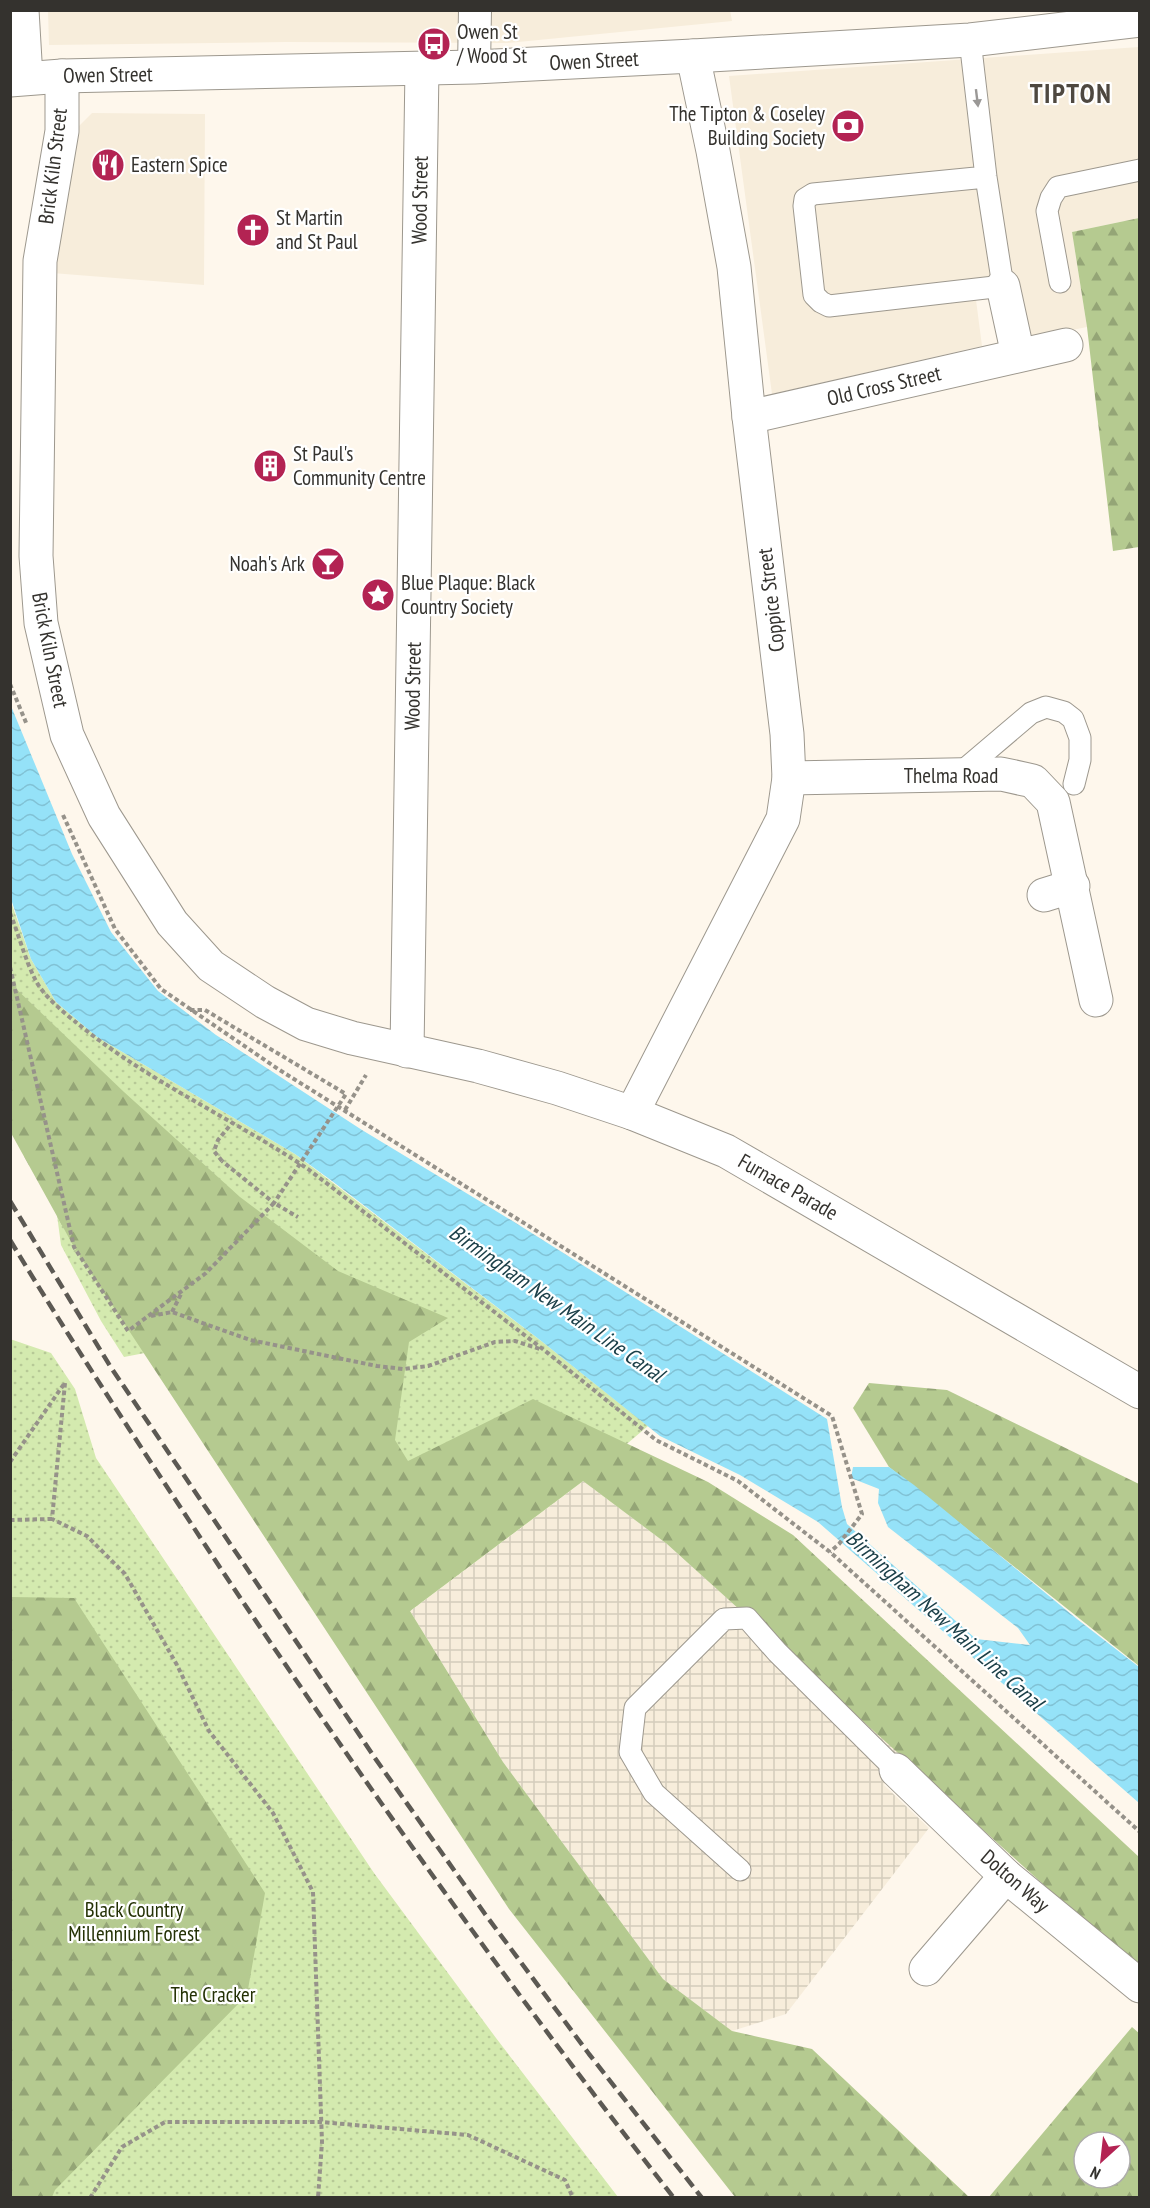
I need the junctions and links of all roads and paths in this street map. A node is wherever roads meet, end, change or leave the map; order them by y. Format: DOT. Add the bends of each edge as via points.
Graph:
graph roads {
  1 [pos="22,10"];
  2 [pos="475,10"];
  3 [pos="1140,20"];
  4 [pos="970,40"];
  5 [pos="693,56"];
  6 [pos="474,67"];
  7 [pos="422,69"];
  8 [pos="62,76"];
  9 [pos="18,79"];
  10 [pos="1140,170"];
  11 [pos="986,177"];
  12 [pos="1060,282"];
  13 [pos="1005,296"];
  14 [pos="1066,345"];
  15 [pos="1018,355"];
  16 [pos="749,417"];
  17 [pos="958,775"];
  18 [pos="789,778"];
  19 [pos="1074,784"];
  20 [pos="10,913"];
  21 [pos="10,967"];
  22 [pos="1096,1000"];
  23 [pos="407,1051"];
  24 [pos="632,1113"];
  25 [pos="232,1123"];
  26 [pos="273,1203"];
  27 [pos="298,1217"];
  28 [pos="183,1290"];
  29 [pos="172,1312"];
  30 [pos="146,1318"];
  31 [pos="544,1350"];
  32 [pos="1140,1392"];
  33 [pos="10,1462"];
  34 [pos="52,1519"];
  35 [pos="10,1520"];
  36 [pos="830,1552"];
  37 [pos="896,1770"];
  38 [pos="1140,1832"];
  39 [pos="740,1870"];
  40 [pos="1006,1876"];
  41 [pos="926,1969"];
  42 [pos="1140,1986"];
  43 [pos="321,2121"];
  44 [pos="90,2198"];
  45 [pos="318,2198"];
  46 [pos="573,2198"];
  1 -- 9 [label="street"];
  2 -- 6 [label="street"];
  3 -- 4 [label="street, Owen Street"];
  4 -- 5 [label="street, Owen Street"];
  4 -- 11 [label="lane, one-way"];
  5 -- 6 [label="street, Owen Street"];
  5 -- 16 [label="street, Coppice Street" via="734,267"];
  6 -- 7 [label="street, Owen Street"];
  7 -- 8 [label="street, Owen Street"];
  7 -- 23 [label="street, Wood Street"];
  8 -- 9 [label="street, Owen Street"];
  8 -- 23 [label="street, Brick Kiln Street" via="62,131 40,261 36,556 41,623 67,735 104,816 172,923 210,966 306,1024"];
  10 -- 12 [label="lane" via="1058,188 1050,198 1047,211"];
  11 -- 13 [label="lane"];
  11 -- 13 [label="lane" via="813,194 804,206 814,295 829,306"];
  13 -- 15 [label="street"];
  14 -- 15 [label="street, Old Cross Street"];
  15 -- 16 [label="street, Old Cross Street"];
  16 -- 18 [label="street, Coppice Street"];
  17 -- 18 [label="street, Thelma Road"];
  17 -- 19 [label="lane" via="1030,713 1046,706 1073,718 1080,738"];
  17 -- 22 [label="street, Thelma Road" via="1001,774 1033,781 1053,802 1058,891"];
  18 -- 24 [label="street, Coppice Street" via="783,819"];
  20 -- 25 [label="path" via="37,982 63,1012 135,1066"];
  21 -- 30 [label="path" via="74,1247 128,1331"];
  23 -- 24 [label="street, Furnace Parade" via="478,1065"];
  24 -- 32 [label="street, Furnace Parade" via="726,1150"];
  25 -- 26 [label="path, bridge" via="214,1151"];
  25 -- 31 [label="path" via="308,1169"];
  26 -- 27 [label="path"];
  26 -- 28 [label="path" via="206,1273"];
  26 -- 36 [label="path, bridge" via="346,1095 205,1010 190,1010 278,1069 832,1416 862,1514"];
  28 -- 29 [label="path"];
  28 -- 30 [label="path"];
  29 -- 30 [label="path"];
  29 -- 31 [label="path" via="250,1340 403,1369 428,1366 495,1342 515,1341"];
  31 -- 36 [label="path" via="656,1440 738,1481"];
  33 -- 34 [label="path" via="65,1383"];
  34 -- 35 [label="path"];
  34 -- 43 [label="path" via="87,1536 125,1574 209,1731 273,1813 313,1892"];
  36 -- 38 [label="path"];
  37 -- 39 [label="lane" via="747,1618 724,1619 636,1708 630,1752 654,1793"];
  37 -- 40 [label="street, Dolton Way"];
  40 -- 41 [label="street"];
  40 -- 42 [label="street, Dolton Way"];
  43 -- 44 [label="path" via="165,2122 122,2148"];
  43 -- 45 [label="path"];
  43 -- 46 [label="path" via="468,2135 565,2180"];
}
